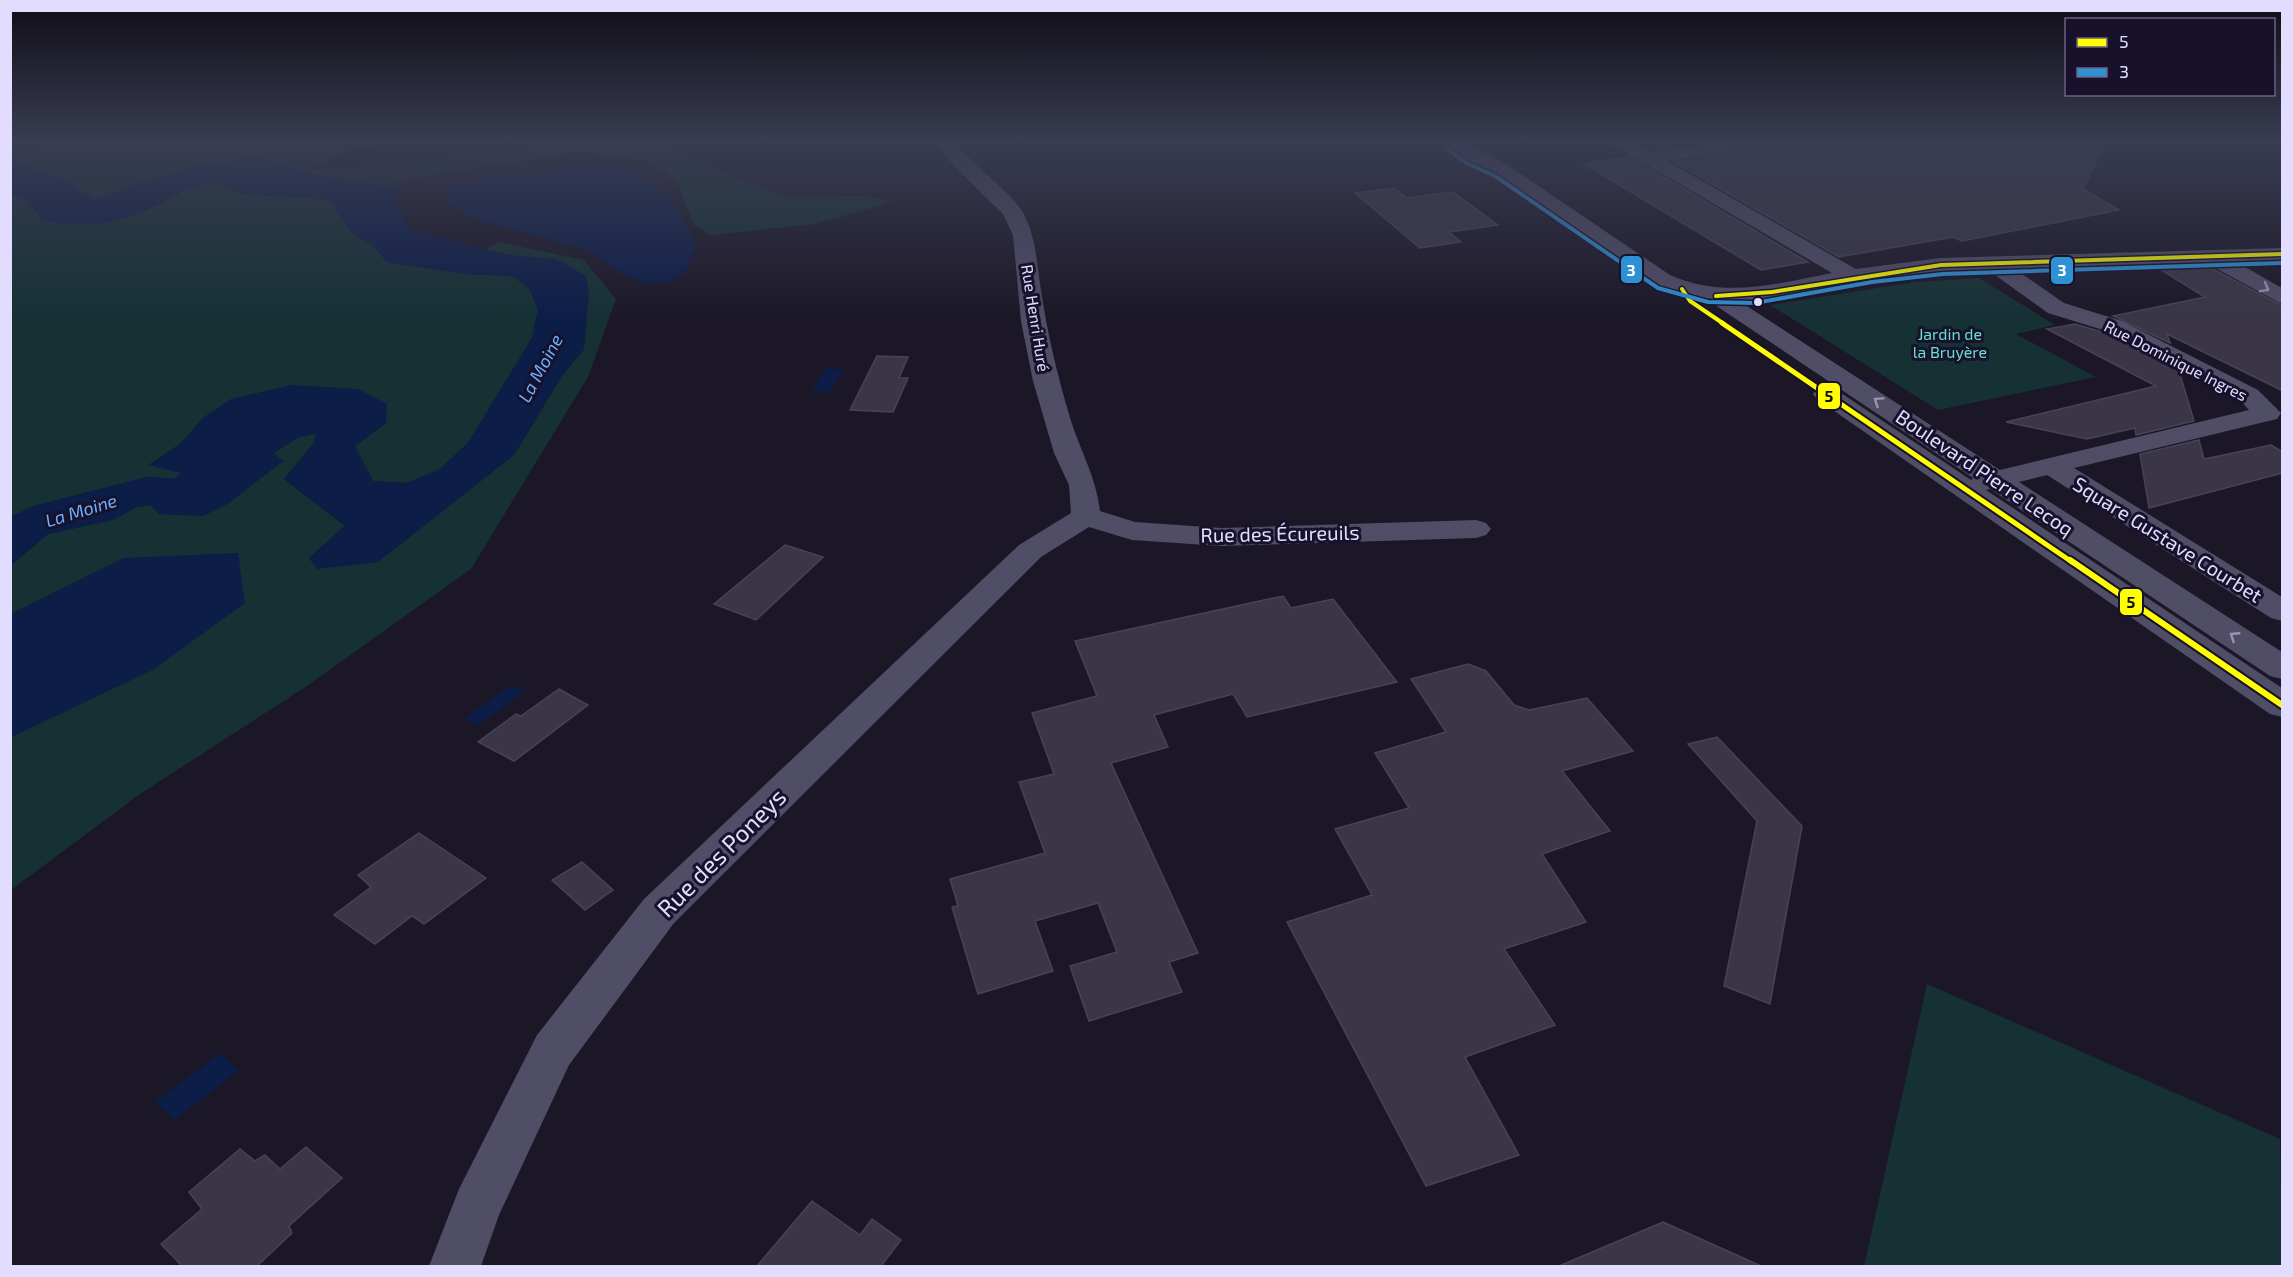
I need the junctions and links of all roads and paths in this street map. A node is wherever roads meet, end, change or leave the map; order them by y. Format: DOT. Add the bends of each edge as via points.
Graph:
graph roads {
  1 [pos="1001,202"];
  2 [pos="1548,202"];
  3 [pos="1725,202"];
  4 [pos="2283,254"];
  5 [pos="2211,256"];
  6 [pos="1992,263"];
  7 [pos="1852,276"];
  8 [pos="1682,289"];
  9 [pos="1716,296"];
  10 [pos="2283,297"];
  11 [pos="2053,467"];
  12 [pos="1994,479"];
  13 [pos="1963,488"];
  14 [pos="1086,516"];
  15 [pos="1476,528"];
  16 [pos="2283,611"];
  17 [pos="2283,668"];
  18 [pos="2283,705"];
  19 [pos="455,1266"];
  1 -- 14 [label="street, Rue Henri Huré" via="1012,212 1023,235 1033,321 1046,381 1068,453 1083,485"];
  2 -- 8 [label="street, Boulevard Pierre Lecoq" via="1662,280"];
  3 -- 7 [label="street"];
  4 -- 5 [label="street"];
  5 -- 6 [label="street"];
  5 -- 10 [label="street, one-way"];
  6 -- 7 [label="street"];
  6 -- 11 [label="street, Rue Dominique Ingres" via="2056,308 2114,326 2249,395 2268,413"];
  7 -- 9 [label="street" via="1750,296"];
  8 -- 9 [label="street, Boulevard Pierre Lecoq"];
  8 -- 13 [label="street, Boulevard Pierre Lecoq" via="1690,300"];
  12 -- 9 [label="street, Boulevard Pierre Lecoq, one-way"];
  11 -- 12 [label="street, Rue Dominique Ingres"];
  11 -- 16 [label="street, Square Gustave Courbet"];
  12 -- 13 [label="street, Rue Dominique Ingres"];
  17 -- 12 [label="street, Boulevard Pierre Lecoq, one-way"];
  13 -- 18 [label="street, Boulevard Pierre Lecoq"];
  14 -- 15 [label="street, Rue des Écureuils" via="1132,531 1221,537"];
  14 -- 19 [label="street, Rue des Poneys" via="1030,551 659,910 553,1050 477,1207"];
}
